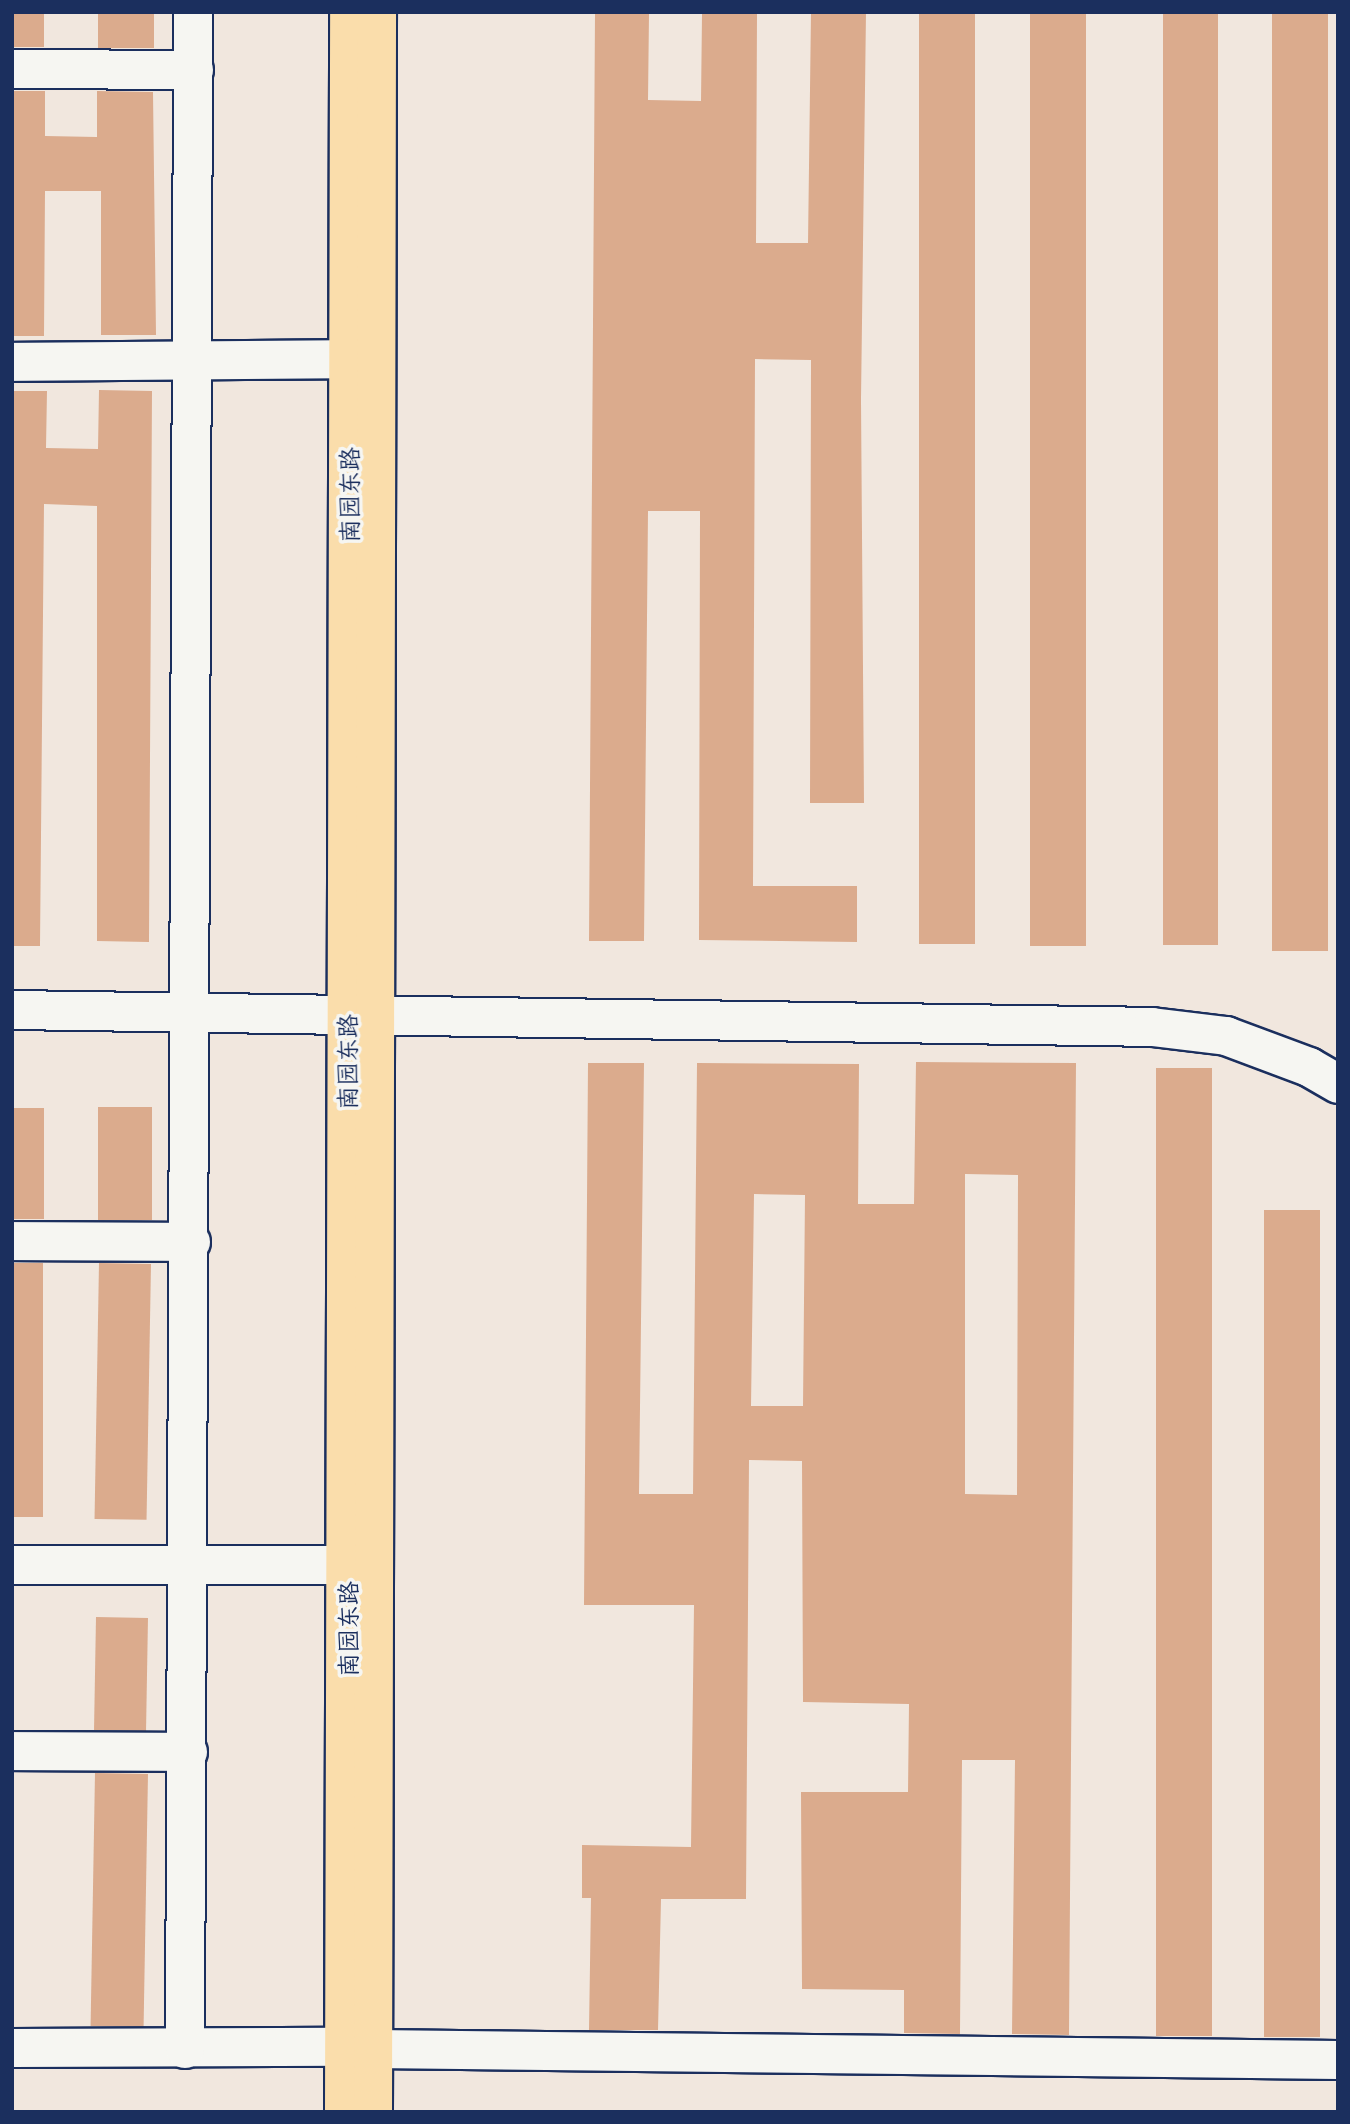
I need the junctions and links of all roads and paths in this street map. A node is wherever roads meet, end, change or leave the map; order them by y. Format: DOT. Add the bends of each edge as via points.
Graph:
graph roads {
  1 [pos="193,12"];
  2 [pos="348,12"];
  3 [pos="377,12"];
  4 [pos="12,69"];
  5 [pos="194,69"];
  6 [pos="349,359"];
  7 [pos="192,361"];
  8 [pos="12,362"];
  9 [pos="192,1009"];
  10 [pos="12,1010"];
  11 [pos="363,1014"];
  12 [pos="1338,1084"];
  13 [pos="12,1241"];
  14 [pos="191,1242"];
  15 [pos="12,1565"];
  16 [pos="348,1565"];
  17 [pos="189,1566"];
  18 [pos="12,1751"];
  19 [pos="188,1752"];
  20 [pos="12,2048"];
  21 [pos="359,2048"];
  22 [pos="186,2049"];
  23 [pos="1338,2060"];
  24 [pos="344,2112"];
  25 [pos="373,2112"];
  1 -- 5 [label="street"];
  2 -- 6 [label="main road, 南园东路"];
  3 -- 11 [label="main road, 南园东路"];
  4 -- 5 [label="street"];
  5 -- 7 [label="street"];
  6 -- 7 [label="street"];
  6 -- 11 [label="main road, 南园东路"];
  7 -- 8 [label="street"];
  7 -- 9 [label="street"];
  9 -- 10 [label="street"];
  9 -- 11 [label="street"];
  9 -- 14 [label="street"];
  11 -- 12 [label="street" via="1152,1027 1226,1036 1309,1067"];
  11 -- 16 [label="main road, 南园东路"];
  11 -- 21 [label="main road, 南园东路"];
  13 -- 14 [label="street"];
  14 -- 17 [label="street"];
  15 -- 17 [label="street"];
  16 -- 17 [label="street"];
  16 -- 21 [label="main road, 南园东路"];
  17 -- 19 [label="street"];
  18 -- 19 [label="street"];
  19 -- 22 [label="street"];
  20 -- 22 [label="street"];
  21 -- 22 [label="street"];
  21 -- 23 [label="street"];
  21 -- 24 [label="main road, 南园东路"];
  21 -- 25 [label="main road, 南园东路"];
}
